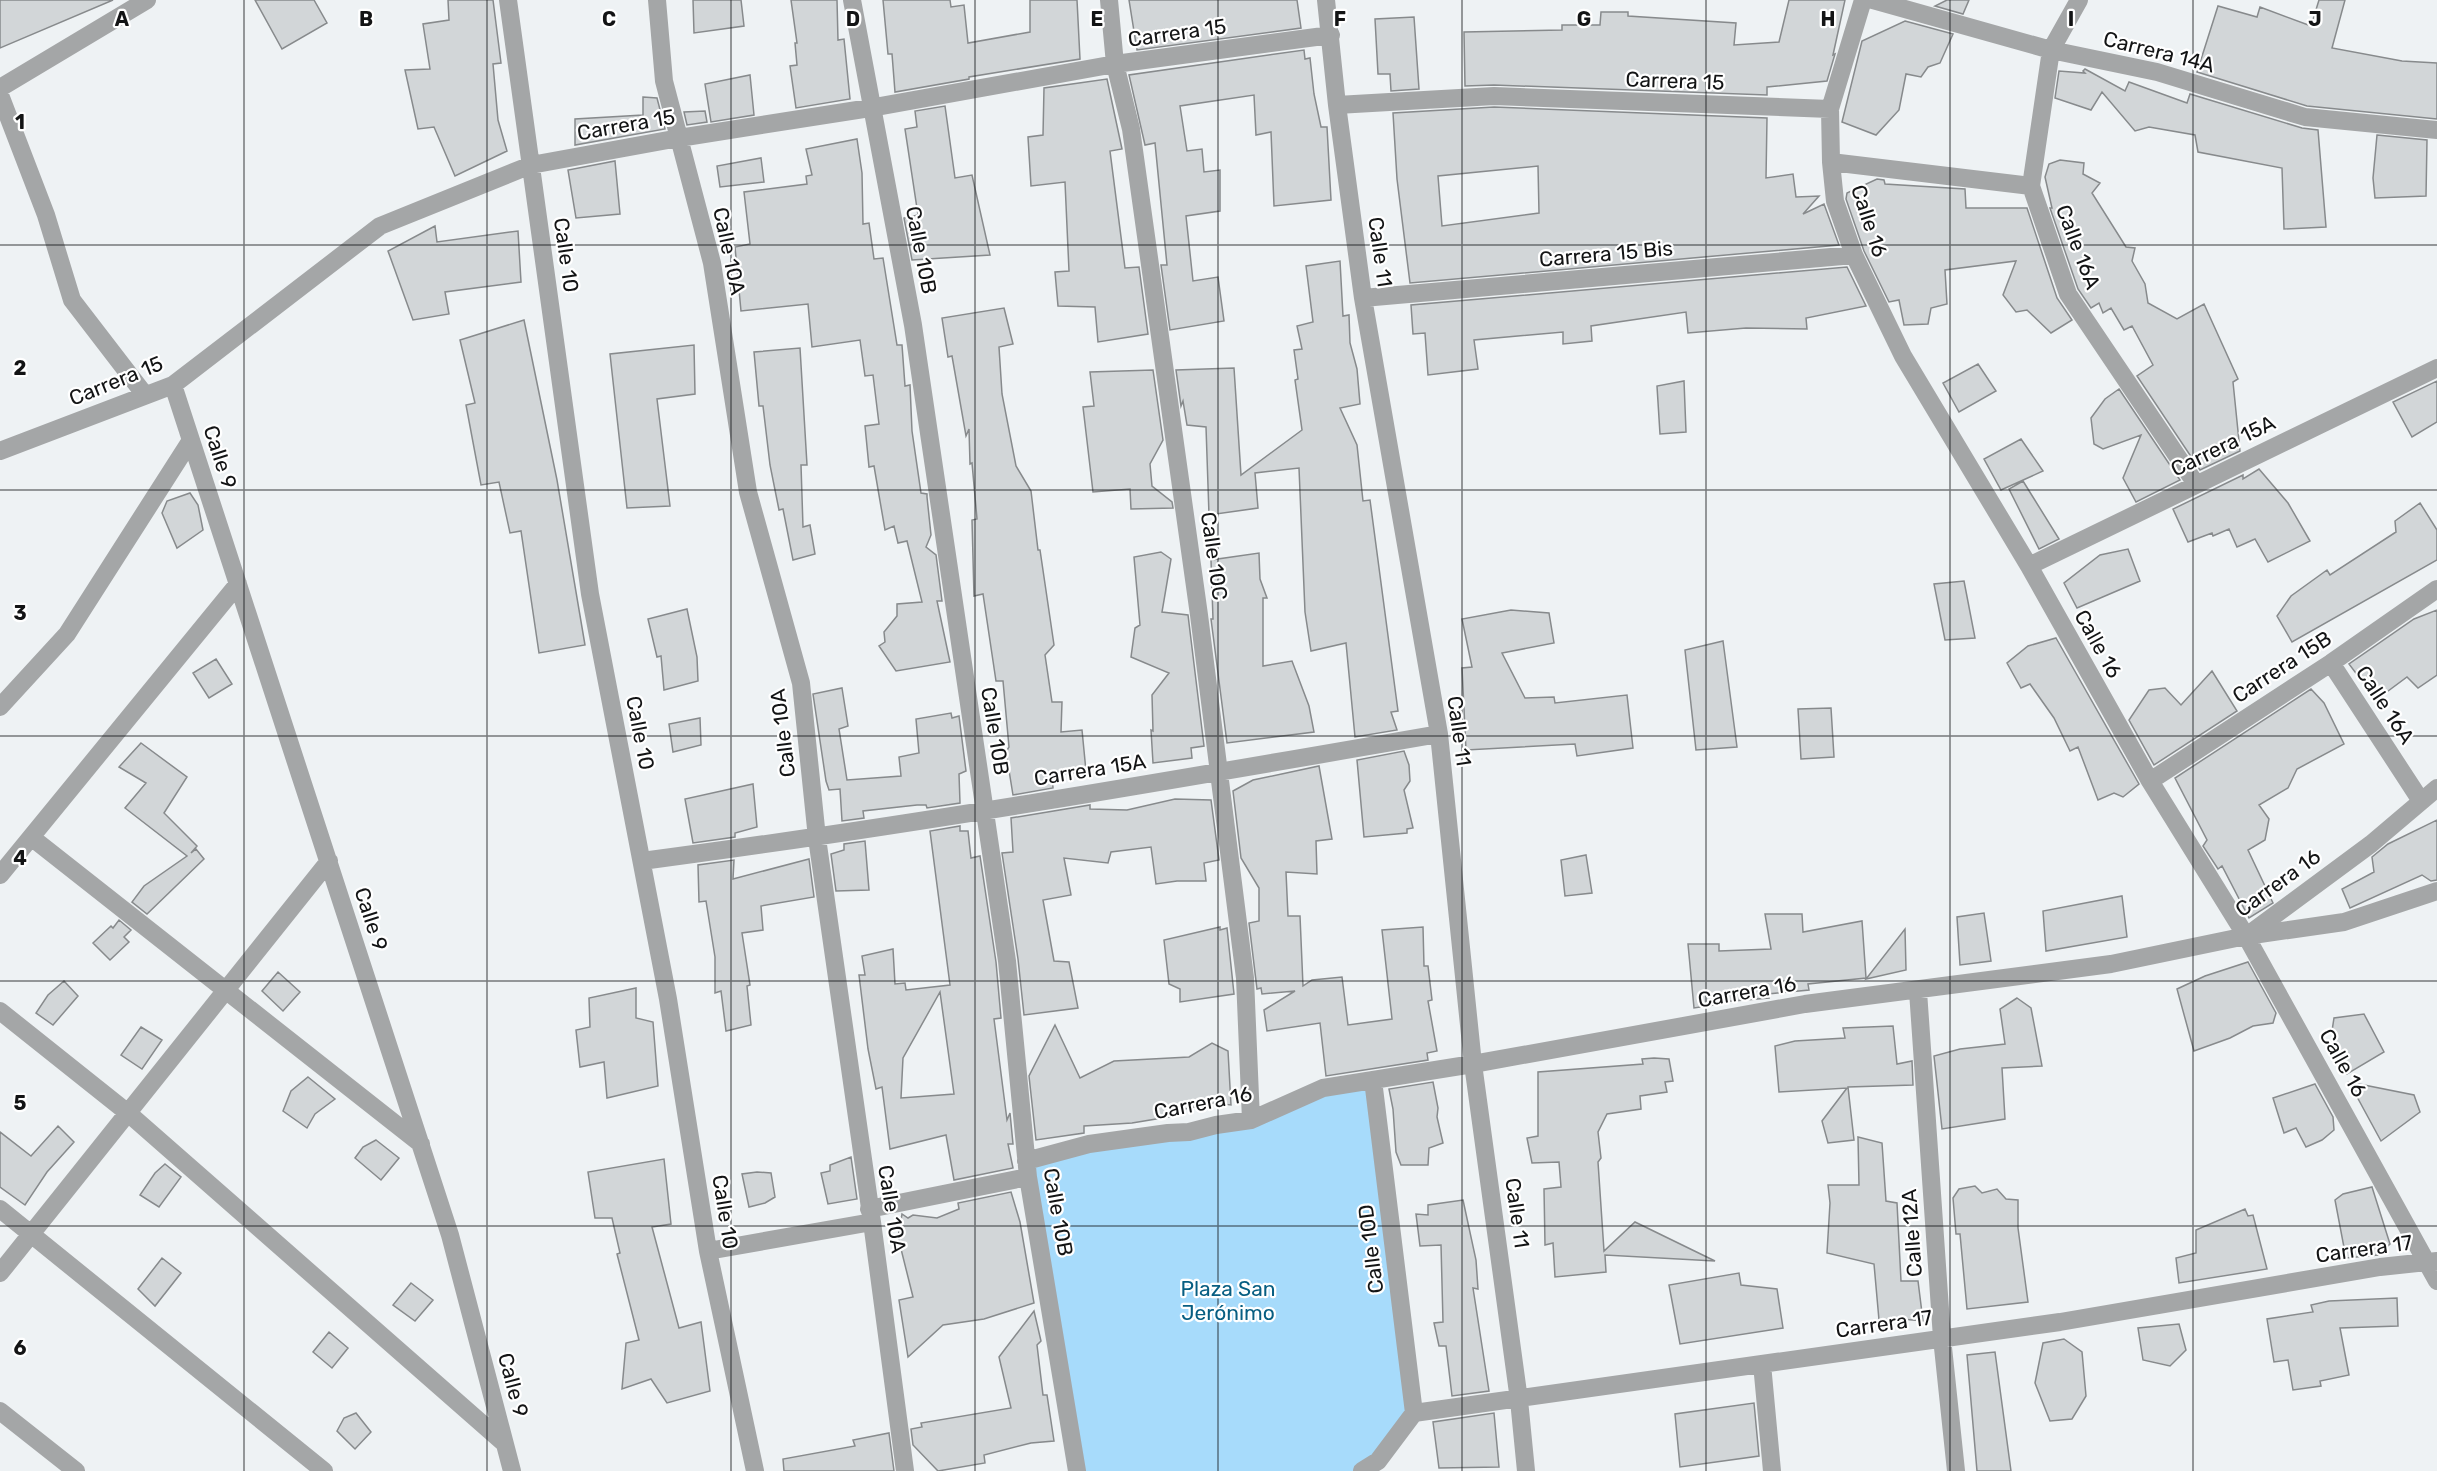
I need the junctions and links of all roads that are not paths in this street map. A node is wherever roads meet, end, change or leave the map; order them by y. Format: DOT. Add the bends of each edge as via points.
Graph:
graph roads {
  1 [pos="147,0"];
  2 [pos="508,0"];
  3 [pos="657,0"];
  4 [pos="852,0"];
  5 [pos="1109,0"];
  6 [pos="1326,0"];
  7 [pos="1863,0"];
  8 [pos="1874,0"];
  9 [pos="2079,0"];
  10 [pos="1331,34"];
  11 [pos="2051,50"];
  12 [pos="1115,64"];
  13 [pos="0,88"];
  14 [pos="0,95"];
  15 [pos="1337,105"];
  16 [pos="870,108"];
  17 [pos="1830,110"];
  18 [pos="2437,130"];
  19 [pos="679,138"];
  20 [pos="1831,162"];
  21 [pos="531,165"];
  22 [pos="2031,186"];
  23 [pos="1854,255"];
  24 [pos="1363,298"];
  25 [pos="2437,368"];
  26 [pos="173,385"];
  27 [pos="146,395"];
  28 [pos="191,440"];
  29 [pos="0,451"];
  30 [pos="2196,484"];
  31 [pos="2029,566"];
  32 [pos="238,584"];
  33 [pos="2437,589"];
  34 [pos="2331,663"];
  35 [pos="0,707"];
  36 [pos="1438,734"];
  37 [pos="1219,772"];
  38 [pos="2150,781"];
  39 [pos="2437,788"];
  40 [pos="2421,801"];
  41 [pos="985,811"];
  42 [pos="31,837"];
  43 [pos="817,838"];
  44 [pos="329,861"];
  45 [pos="642,861"];
  46 [pos="0,875"];
  47 [pos="2437,891"];
  48 [pos="2246,936"];
  49 [pos="225,990"];
  50 [pos="1918,991"];
  51 [pos="0,1011"];
  52 [pos="1473,1064"];
  53 [pos="1373,1080"];
  54 [pos="128,1113"];
  55 [pos="1251,1120"];
  56 [pos="421,1144"];
  57 [pos="1027,1169"];
  58 [pos="0,1209"];
  59 [pos="871,1216"];
  60 [pos="31,1234"];
  61 [pos="708,1251"];
  62 [pos="2433,1262"];
  63 [pos="0,1273"];
  64 [pos="2437,1281"];
  65 [pos="1942,1338"];
  66 [pos="1762,1364"];
  67 [pos="1519,1400"];
  68 [pos="0,1411"];
  69 [pos="1414,1413"];
  70 [pos="504,1443"];
  71 [pos="320,1470"];
  72 [pos="1077,1470"];
  73 [pos="76,1471"];
  74 [pos="512,1471"];
  75 [pos="755,1471"];
  76 [pos="905,1471"];
  77 [pos="1059,1471"];
  78 [pos="1362,1471"];
  79 [pos="1526,1471"];
  80 [pos="1772,1471"];
  81 [pos="1956,1471"];
  1 -- 13 [label="street"];
  2 -- 21 [label="street, Calle 10"];
  3 -- 19 [label="street, Calle 10A" via="664,81"];
  4 -- 16 [label="street, Calle 10B"];
  5 -- 12 [label="street, Calle 10C"];
  6 -- 10 [label="street, Calle 11"];
  7 -- 17 [label="street, Calle 16"];
  8 -- 11 [label="street, Carrera 14A"];
  9 -- 11 [label="street, Calle 16A"];
  10 -- 12 [label="street, Carrera 15"];
  10 -- 15 [label="street, Calle 11"];
  11 -- 18 [label="street, Carrera 14A" via="2157,72 2305,117"];
  11 -- 22 [label="street, Calle 16A"];
  12 -- 16 [label="street, Carrera 15"];
  12 -- 37 [label="street, Calle 10C" via="1132,141"];
  14 -- 27 [label="street" via="46,215 72,300"];
  15 -- 17 [label="street, Carrera 15" via="1494,96"];
  15 -- 24 [label="street, Calle 11"];
  16 -- 19 [label="street, Carrera 15"];
  16 -- 41 [label="street, Calle 10B" via="913,324"];
  17 -- 20 [label="street, Calle 16"];
  19 -- 21 [label="street, Carrera 15"];
  19 -- 43 [label="street, Calle 10A" via="712,263 747,492 801,683"];
  20 -- 22 [label="street"];
  20 -- 23 [label="street, Calle 16" via="1835,201"];
  21 -- 26 [label="street, Carrera 15" via="380,226"];
  21 -- 45 [label="street, Calle 10" via="590,594"];
  22 -- 30 [label="street, Calle 16A" via="2068,294"];
  23 -- 24 [label="street, Carrera 15 Bis"];
  23 -- 31 [label="street, Calle 16" via="1903,356"];
  24 -- 36 [label="street, Calle 11"];
  25 -- 30 [label="street, Carrera 15A"];
  26 -- 27 [label="street, Carrera 15"];
  26 -- 28 [label="street, Calle 9"];
  27 -- 29 [label="street, Carrera 15"];
  28 -- 32 [label="street, Calle 9"];
  28 -- 35 [label="street" via="67,634"];
  30 -- 31 [label="street, Carrera 15A"];
  31 -- 38 [label="street, Calle 16"];
  32 -- 42 [label="street"];
  32 -- 44 [label="street, Calle 9"];
  33 -- 34 [label="street, Carrera 15B"];
  34 -- 38 [label="street, Carrera 15B"];
  34 -- 40 [label="street, Calle 16A"];
  36 -- 37 [label="street, Carrera 15A"];
  36 -- 52 [label="street, Calle 11"];
  37 -- 41 [label="street, Carrera 15A"];
  37 -- 55 [label="street, Calle 10C" via="1245,978"];
  38 -- 48 [label="street, Calle 16"];
  39 -- 40 [label="street, Carrera 16"];
  40 -- 48 [label="street, Carrera 16" via="2371,844"];
  41 -- 43 [label="street, Carrera 15A"];
  41 -- 57 [label="street, Calle 10B" via="1007,961"];
  42 -- 46 [label="street"];
  42 -- 49 [label="street"];
  43 -- 45 [label="street, Carrera 15A"];
  43 -- 59 [label="street, Calle 10A"];
  44 -- 49 [label="street"];
  44 -- 56 [label="street, Calle 9"];
  45 -- 61 [label="street, Calle 10"];
  47 -- 48 [label="street" via="2344,922"];
  48 -- 50 [label="street, Carrera 16" via="2111,964"];
  48 -- 62 [label="street, Calle 16"];
  49 -- 54 [label="street"];
  49 -- 56 [label="street"];
  50 -- 52 [label="street, Carrera 16" via="1805,1004"];
  50 -- 65 [label="street, Calle 12A"];
  51 -- 54 [label="street"];
  52 -- 53 [label="street, Carrera 16"];
  52 -- 67 [label="street, Calle 11"];
  53 -- 55 [label="street, Carrera 16" via="1323,1088"];
  53 -- 69 [label="street, Calle 10D"];
  54 -- 60 [label="street"];
  54 -- 70 [label="street"];
  55 -- 57 [label="street, Carrera 16" via="1089,1144"];
  56 -- 70 [label="street, Calle 9" via="450,1235"];
  57 -- 59 [label="street, Carrera 16"];
  57 -- 72 [label="street, Calle 10B"];
  58 -- 60 [label="street"];
  59 -- 61 [label="street, Carrera 16"];
  59 -- 76 [label="street, Calle 10A"];
  60 -- 63 [label="street"];
  60 -- 71 [label="street"];
  61 -- 75 [label="street, Calle 10"];
  62 -- 64 [label="street, Calle 16"];
  62 -- 65 [label="street, Carrera 17" via="2380,1267 2061,1322"];
  65 -- 66 [label="street, Carrera 17"];
  65 -- 81 [label="street, Calle 12A"];
  66 -- 67 [label="street, Carrera 17"];
  66 -- 80 [label="street"];
  67 -- 69 [label="street, Carrera 17"];
  67 -- 79 [label="street, Calle 11"];
  68 -- 73 [label="street"];
  69 -- 78 [label="street" via="1378,1461"];
  70 -- 74 [label="street, Calle 9"];
  72 -- 77 [label="street"];
}
